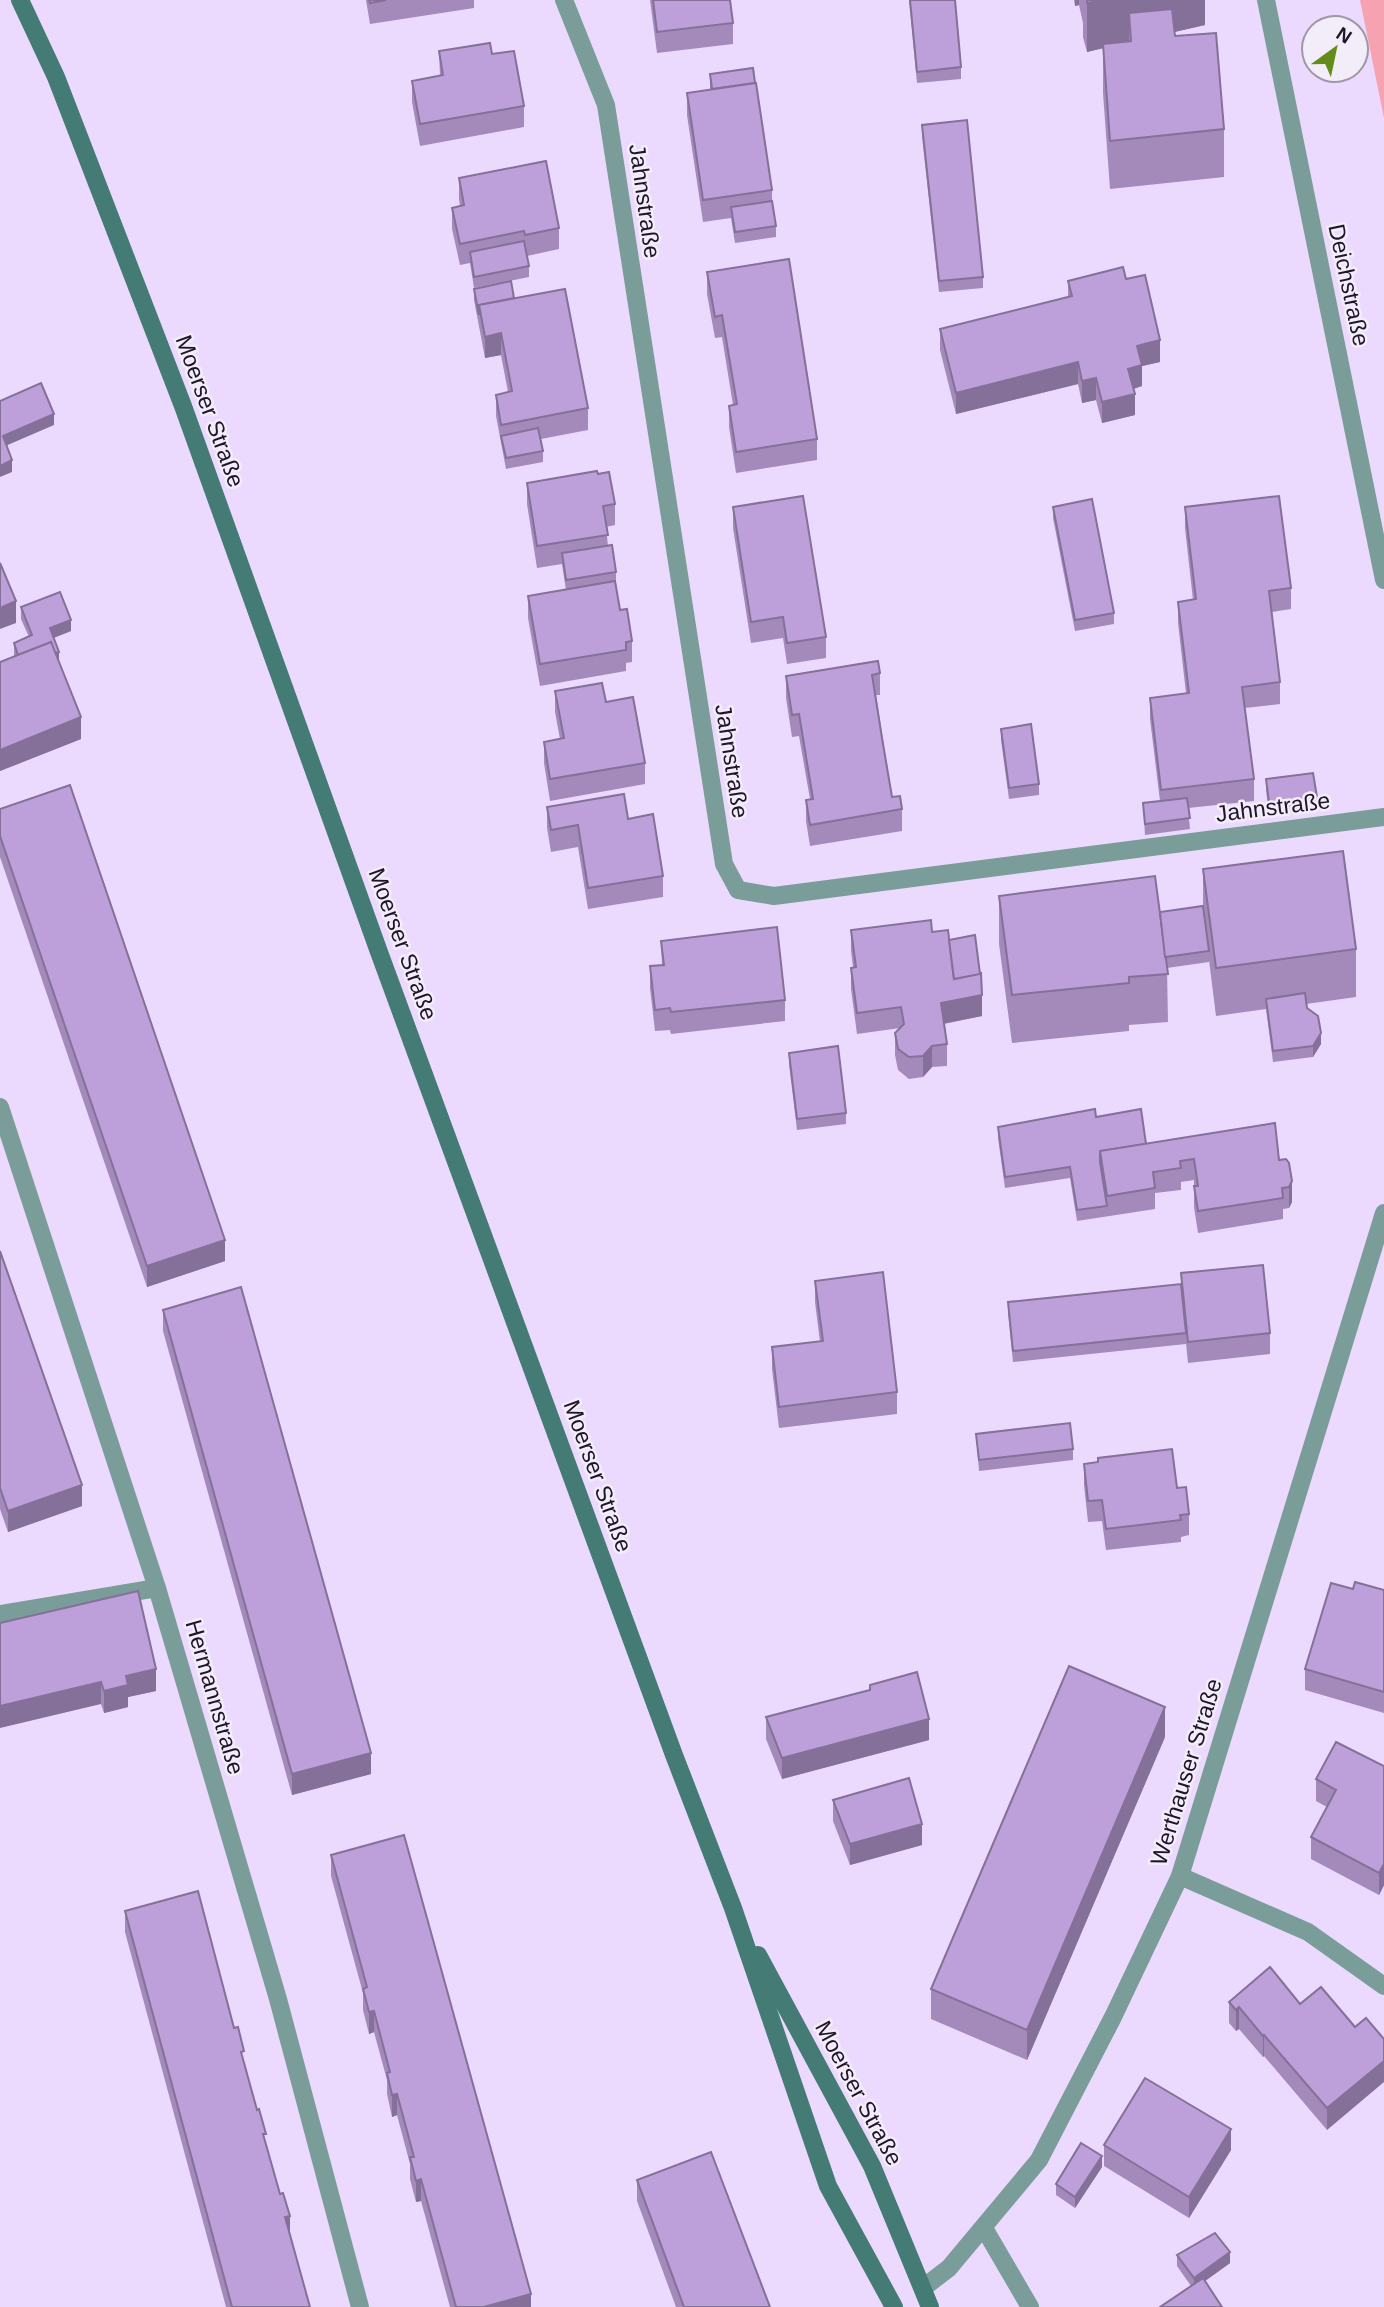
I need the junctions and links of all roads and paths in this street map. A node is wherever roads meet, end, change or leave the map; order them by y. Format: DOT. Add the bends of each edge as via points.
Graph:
graph roads {
  1 [pos="20,0"];
  2 [pos="564,0"];
  3 [pos="1266,0"];
  4 [pos="1384,580"];
  5 [pos="1384,817"];
  6 [pos="0,1107"];
  7 [pos="1384,1213"];
  8 [pos="157,1588"];
  9 [pos="0,1614"];
  10 [pos="1180,1876"];
  11 [pos="733,1908"];
  12 [pos="1384,1986"];
  13 [pos="984,2228"];
  14 [pos="923,2287"];
  15 [pos="360,2307"];
  16 [pos="894,2307"];
  17 [pos="930,2307"];
  18 [pos="1030,2307"];
  1 -- 11 [label="main road, Moerser Straße" via="56,76 183,406 379,952"];
  2 -- 5 [label="street, Jahnstraße" via="606,105 724,863 738,890 774,896"];
  3 -- 4 [label="street, Deichstraße"];
  6 -- 8 [label="street, Hermannstraße"];
  7 -- 10 [label="street, Werthauser Straße"];
  8 -- 9 [label="street"];
  8 -- 15 [label="street, Hermannstraße" via="278,1999"];
  10 -- 12 [label="street" via="1308,1932"];
  10 -- 13 [label="street, Werthauser Straße" via="1039,2160"];
  11 -- 14 [label="main road, Moerser Straße" via="872,2166"];
  11 -- 16 [label="main road, Moerser Straße" via="828,2186"];
  13 -- 14 [label="street, Werthauser Straße" via="949,2268"];
  13 -- 18 [label="street"];
  14 -- 17 [label="main road, Moerser Straße"];
}
